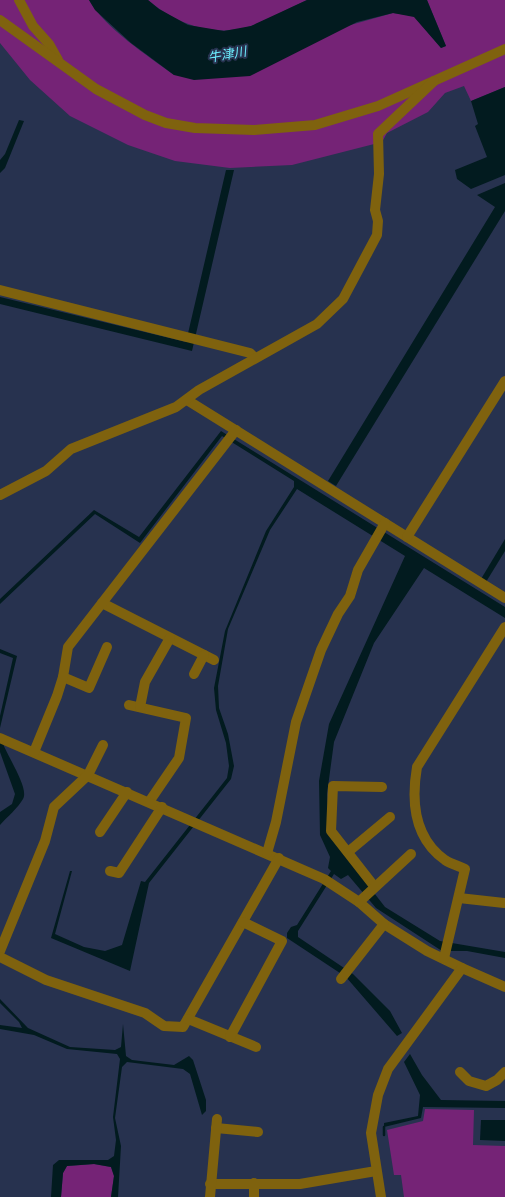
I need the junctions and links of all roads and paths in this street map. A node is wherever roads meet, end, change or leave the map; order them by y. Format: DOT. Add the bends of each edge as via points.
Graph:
graph roads {
  1 [pos="19,0"];
  2 [pos="0,20"];
  3 [pos="505,49"];
  4 [pos="60,63"];
  5 [pos="434,81"];
  6 [pos="0,290"];
  7 [pos="255,358"];
  8 [pos="505,381"];
  9 [pos="187,400"];
  10 [pos="232,436"];
  11 [pos="0,496"];
  12 [pos="385,523"];
  13 [pos="407,537"];
  14 [pos="505,598"];
  15 [pos="102,603"];
  16 [pos="505,627"];
  17 [pos="170,638"];
  18 [pos="107,647"];
  19 [pos="204,655"];
  20 [pos="214,660"];
  21 [pos="194,674"];
  22 [pos="63,677"];
  23 [pos="129,705"];
  24 [pos="140,707"];
  25 [pos="2,738"];
  26 [pos="103,745"];
  27 [pos="34,752"];
  28 [pos="88,775"];
  29 [pos="382,787"];
  30 [pos="127,792"];
  31 [pos="150,802"];
  32 [pos="162,807"];
  33 [pos="390,817"];
  34 [pos="100,832"];
  35 [pos="348,852"];
  36 [pos="267,853"];
  37 [pos="411,854"];
  38 [pos="279,858"];
  39 [pos="110,871"];
  40 [pos="374,886"];
  41 [pos="459,898"];
  42 [pos="359,902"];
  43 [pos="504,903"];
  44 [pos="243,922"];
  45 [pos="384,924"];
  46 [pos="0,951"];
  47 [pos="0,957"];
  48 [pos="444,958"];
  49 [pos="462,968"];
  50 [pos="341,979"];
  51 [pos="505,987"];
  52 [pos="188,1019"];
  53 [pos="230,1037"];
  54 [pos="256,1047"];
  55 [pos="460,1072"];
  56 [pos="504,1074"];
  57 [pos="258,1132"];
  58 [pos="376,1170"];
  59 [pos="254,1183"];
  60 [pos="210,1184"];
  61 [pos="210,1197"];
  62 [pos="254,1197"];
  63 [pos="381,1197"];
  1 -- 4 [label="street" via="33,26 49,44"];
  2 -- 4 [label="street"];
  3 -- 5 [label="street"];
  4 -- 5 [label="street" via="96,89 145,115 166,123 194,128 254,130 315,125 378,106"];
  5 -- 7 [label="street" via="378,134 379,174 375,210 378,221 377,235 343,299 317,324"];
  6 -- 7 [label="street" via="198,339 250,353"];
  7 -- 9 [label="street" via="199,390"];
  8 -- 13 [label="street"];
  9 -- 10 [label="street"];
  9 -- 11 [label="street" via="176,407 71,449 46,471"];
  10 -- 12 [label="street"];
  10 -- 15 [label="street"];
  12 -- 13 [label="street"];
  12 -- 36 [label="street" via="358,570 350,596 338,614 321,650 298,715"];
  13 -- 14 [label="street"];
  15 -- 17 [label="street"];
  15 -- 22 [label="street" via="68,647"];
  16 -- 41 [label="street" via="417,768 414,786 417,824 430,847 446,861 465,869"];
  17 -- 19 [label="street"];
  17 -- 24 [label="street" via="145,682"];
  18 -- 22 [label="street" via="89,688"];
  19 -- 20 [label="street"];
  19 -- 21 [label="street"];
  22 -- 27 [label="street"];
  23 -- 24 [label="street"];
  24 -- 31 [label="street" via="186,718 179,758"];
  25 -- 27 [label="street"];
  26 -- 28 [label="street"];
  27 -- 28 [label="street"];
  28 -- 30 [label="street"];
  28 -- 46 [label="street" via="54,807 45,841"];
  29 -- 35 [label="street" via="333,786 331,831"];
  30 -- 31 [label="street"];
  30 -- 34 [label="street"];
  31 -- 32 [label="street"];
  32 -- 36 [label="street"];
  32 -- 39 [label="street" via="119,873"];
  33 -- 35 [label="street"];
  35 -- 40 [label="street"];
  36 -- 38 [label="street"];
  37 -- 40 [label="street"];
  38 -- 42 [label="street" via="328,881"];
  38 -- 44 [label="street"];
  40 -- 42 [label="street"];
  41 -- 43 [label="street"];
  41 -- 48 [label="street"];
  42 -- 45 [label="street"];
  44 -- 52 [label="street"];
  44 -- 53 [label="street" via="282,941"];
  45 -- 48 [label="street" via="427,951"];
  45 -- 50 [label="street"];
  47 -- 52 [label="street" via="46,980 145,1013 164,1026 183,1027"];
  48 -- 49 [label="street"];
  49 -- 51 [label="street"];
  49 -- 58 [label="street" via="388,1069 378,1095 371,1133"];
  52 -- 53 [label="street"];
  53 -- 54 [label="street"];
  55 -- 56 [label="street" via="469,1081 486,1086"];
  57 -- 60 [label="street" via="216,1124"];
  58 -- 59 [label="street" via="300,1184"];
  58 -- 63 [label="street"];
  59 -- 60 [label="street"];
  59 -- 62 [label="street"];
  60 -- 61 [label="street"];
}
